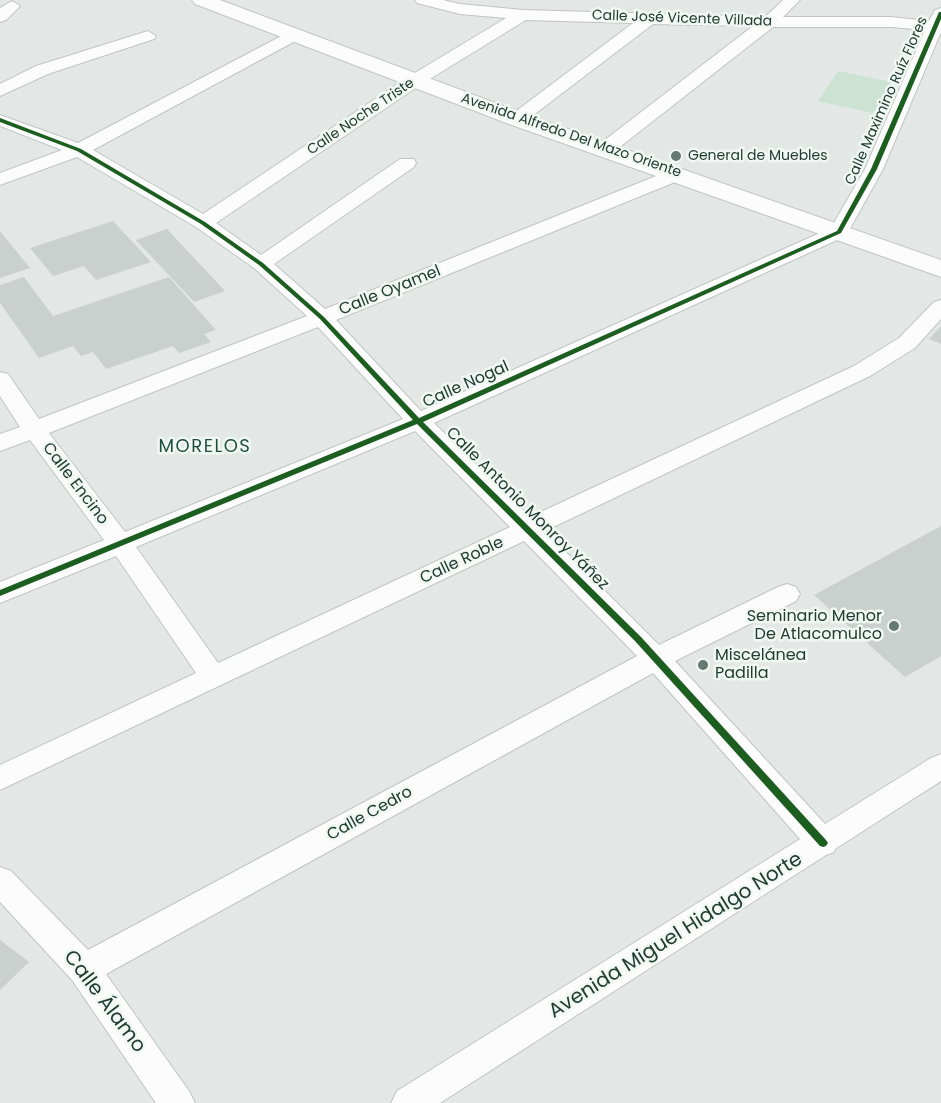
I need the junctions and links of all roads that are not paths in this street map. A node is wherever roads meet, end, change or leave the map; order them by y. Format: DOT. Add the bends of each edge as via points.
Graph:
graph roads {
  1 [pos="202,0"];
  2 [pos="423,0"];
  3 [pos="792,0"];
  4 [pos="523,15"];
  5 [pos="650,18"];
  6 [pos="769,22"];
  7 [pos="939,22"];
  8 [pos="148,36"];
  9 [pos="293,36"];
  10 [pos="414,81"];
  11 [pos="0,91"];
  12 [pos="517,119"];
  13 [pos="0,120"];
  14 [pos="79,150"];
  15 [pos="604,150"];
  16 [pos="407,163"];
  17 [pos="678,174"];
  18 [pos="0,179"];
  19 [pos="202,223"];
  20 [pos="838,232"];
  21 [pos="261,264"];
  22 [pos="941,269"];
  23 [pos="941,306"];
  24 [pos="322,318"];
  25 [pos="0,379"];
  26 [pos="418,422"];
  27 [pos="35,430"];
  28 [pos="0,443"];
  29 [pos="530,529"];
  30 [pos="121,544"];
  31 [pos="0,593"];
  32 [pos="787,594"];
  33 [pos="657,658"];
  34 [pos="213,677"];
  35 [pos="941,766"];
  36 [pos="0,778"];
  37 [pos="823,843"];
  38 [pos="0,880"];
  39 [pos="84,969"];
  40 [pos="177,1103"];
  41 [pos="409,1103"];
  1 -- 9 [label="street, Avenida Alfredo Del Mazo Oriente"];
  2 -- 4 [label="street, Calle José Vicente Villada" via="460,9"];
  3 -- 6 [label="street"];
  4 -- 5 [label="street, Calle José Vicente Villada"];
  4 -- 10 [label="street, Calle Noche Triste"];
  5 -- 6 [label="street, Calle José Vicente Villada"];
  5 -- 12 [label="street"];
  6 -- 7 [label="street, Calle José Vicente Villada"];
  6 -- 15 [label="street"];
  7 -- 20 [label="street, Calle Maximino Ruíz Flores" via="874,169"];
  8 -- 11 [label="street" via="42,70"];
  9 -- 10 [label="street, Avenida Alfredo Del Mazo Oriente"];
  9 -- 14 [label="street"];
  10 -- 12 [label="street, Avenida Alfredo Del Mazo Oriente"];
  10 -- 19 [label="street, Calle Noche Triste"];
  12 -- 15 [label="street, Avenida Alfredo Del Mazo Oriente"];
  13 -- 14 [label="street, Calle Antonio Monroy Yáñez"];
  14 -- 18 [label="street"];
  14 -- 19 [label="street, Calle Antonio Monroy Yáñez"];
  15 -- 17 [label="street, Avenida Alfredo Del Mazo Oriente"];
  16 -- 21 [label="street"];
  17 -- 20 [label="street, Avenida Alfredo Del Mazo Oriente"];
  17 -- 24 [label="street, Calle Oyamel"];
  19 -- 21 [label="street, Calle Antonio Monroy Yáñez"];
  20 -- 22 [label="street, Avenida Alfredo Del Mazo Oriente"];
  20 -- 26 [label="street, Calle Nogal"];
  21 -- 24 [label="street, Calle Antonio Monroy Yáñez"];
  23 -- 29 [label="street, Calle Roble" via="907,344 861,371"];
  24 -- 26 [label="street, Calle Antonio Monroy Yáñez"];
  24 -- 27 [label="street, Calle Oyamel"];
  25 -- 27 [label="street, Calle Encino"];
  26 -- 29 [label="street, Calle Antonio Monroy Yáñez"];
  26 -- 30 [label="street, Calle Nogal"];
  27 -- 28 [label="street, Calle Oyamel"];
  27 -- 30 [label="street, Calle Encino"];
  29 -- 33 [label="street, Calle Antonio Monroy Yáñez"];
  29 -- 34 [label="street, Calle Roble"];
  30 -- 31 [label="street, Calle Nogal"];
  30 -- 34 [label="street, Calle Encino"];
  32 -- 33 [label="street, Calle Cedro"];
  33 -- 37 [label="street, Calle Antonio Monroy Yáñez"];
  33 -- 39 [label="street, Calle Cedro"];
  34 -- 36 [label="street, Calle Roble"];
  35 -- 37 [label="street, Avenida Miguel Hidalgo Norte"];
  37 -- 41 [label="street, Avenida Miguel Hidalgo Norte"];
  38 -- 39 [label="street, Calle Álamo"];
  39 -- 40 [label="street, Calle Álamo"];
}
